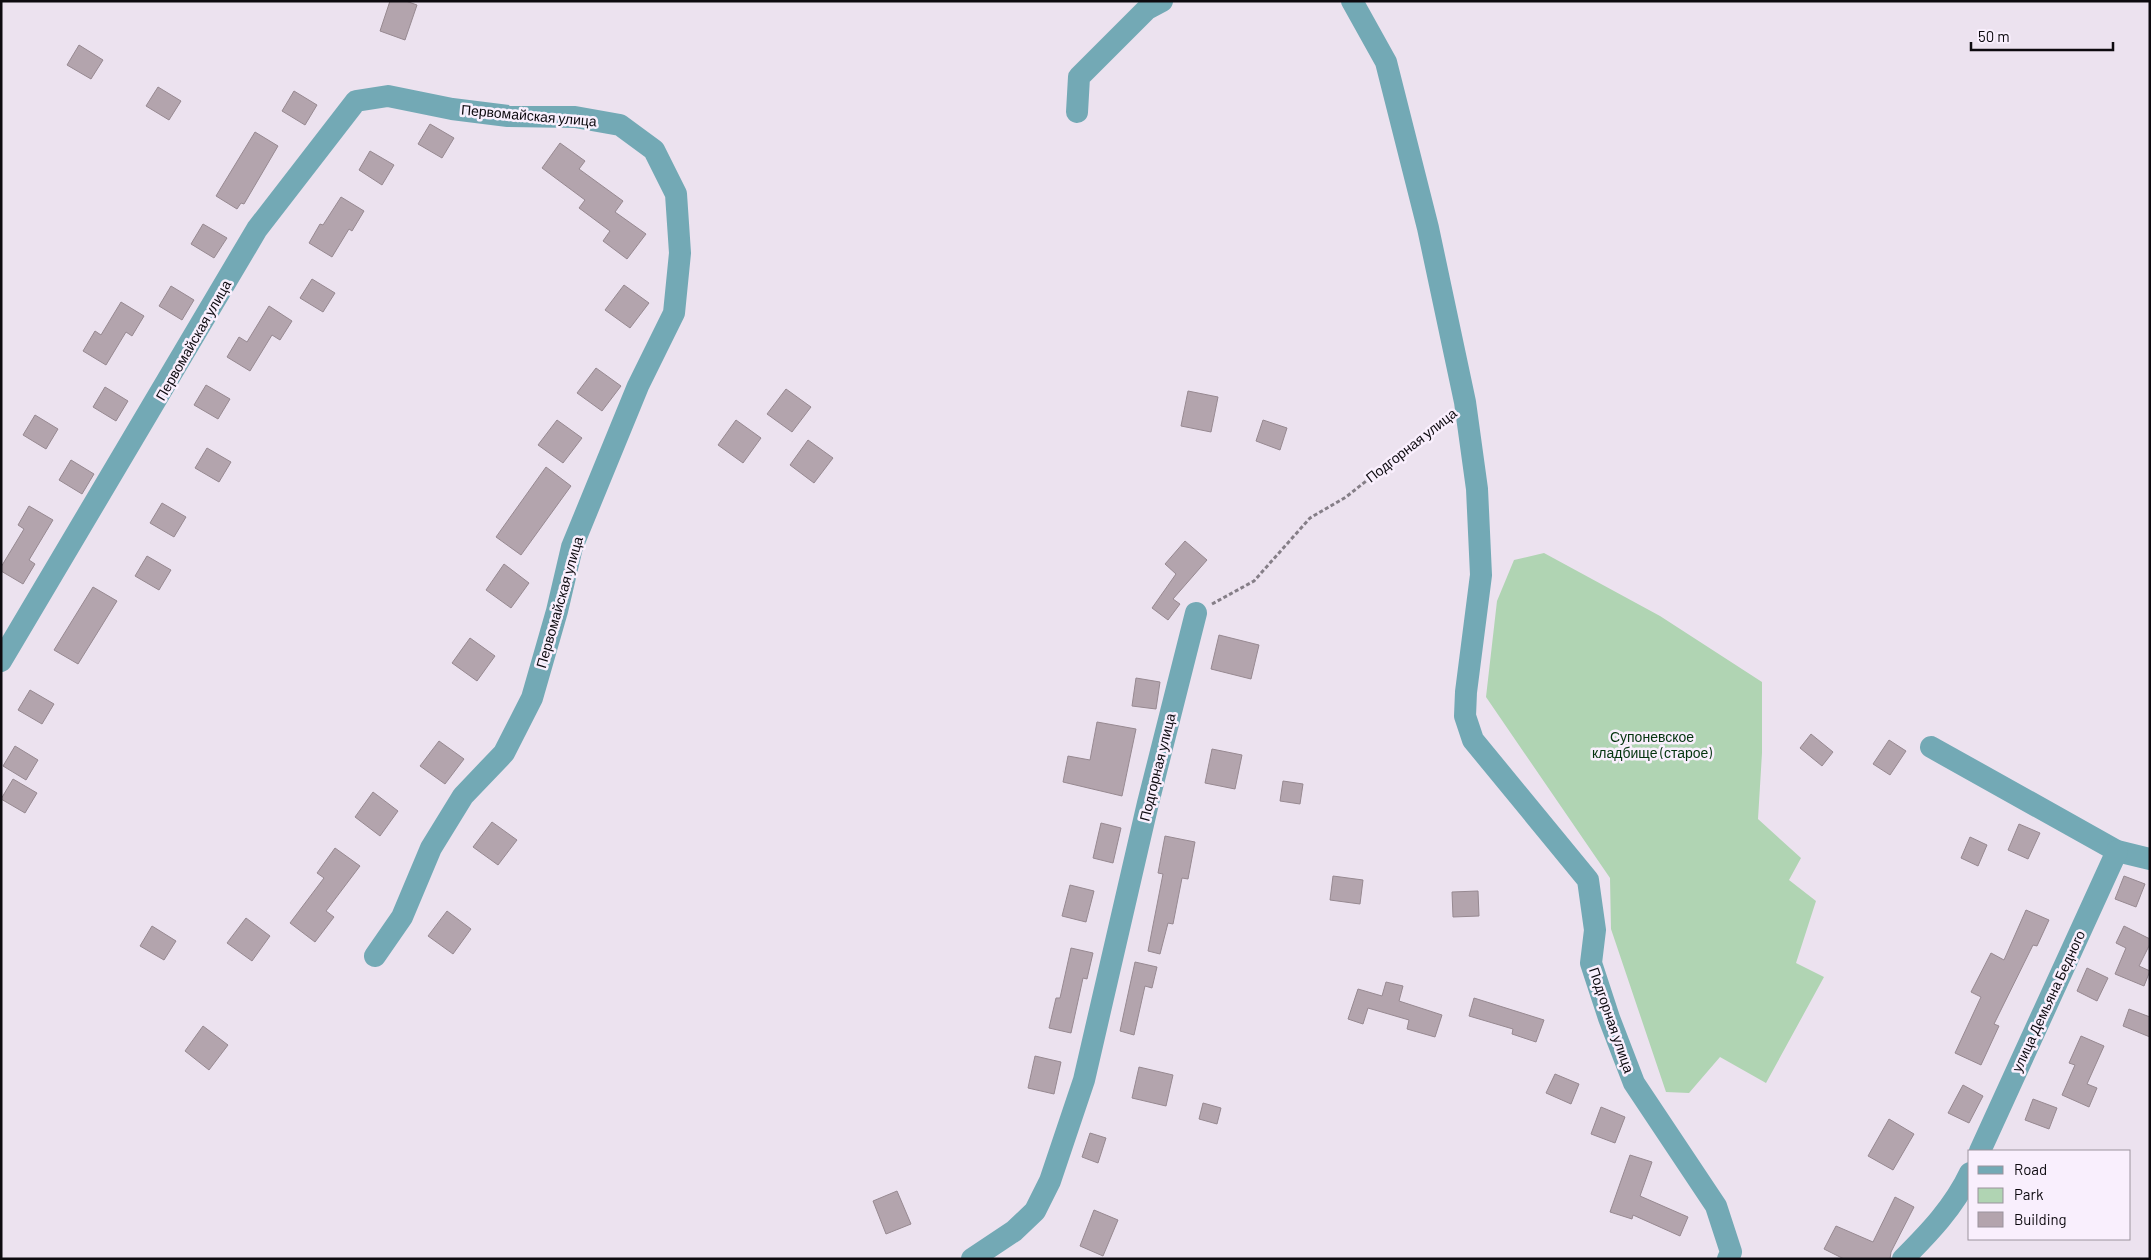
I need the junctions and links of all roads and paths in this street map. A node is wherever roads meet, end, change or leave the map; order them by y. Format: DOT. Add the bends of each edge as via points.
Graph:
graph roads {
  1 [pos="1162,1"];
  2 [pos="1352,1"];
  3 [pos="1077,112"];
  4 [pos="1465,402"];
  5 [pos="1196,613"];
  6 [pos="1,661"];
  7 [pos="1930,747"];
  8 [pos="2117,851"];
  9 [pos="2150,859"];
  10 [pos="375,956"];
  11 [pos="1980,1150"];
  12 [pos="1968,1177"];
  13 [pos="1735,1256"];
  14 [pos="972,1259"];
  15 [pos="1903,1259"];
  1 -- 3 [label="street" via="1147,9 1079,77"];
  2 -- 4 [label="street" via="1386,62 1428,228"];
  4 -- 5 [label="path, Подгорная улица" via="1346,497 1310,518 1254,581"];
  4 -- 13 [label="street, Подгорная улица" via="1477,489 1481,575 1464,716 1473,740 1588,880 1595,930 1591,963 1634,1083 1716,1206"];
  5 -- 14 [label="street, Подгорная улица" via="1084,1080 1050,1182 1034,1211 1014,1231"];
  6 -- 10 [label="street, Первомайская улица" via="257,229 356,101 388,96 508,116 576,117 620,125 654,150 676,194 680,253 674,313 638,386 572,547 532,698 504,753 463,796 431,848 402,917"];
  7 -- 8 [label="street"];
  8 -- 9 [label="street"];
  8 -- 11 [label="street, улица Демьяна Бедного"];
  12 -- 15 [label="street" via="1933,1229"];
}
